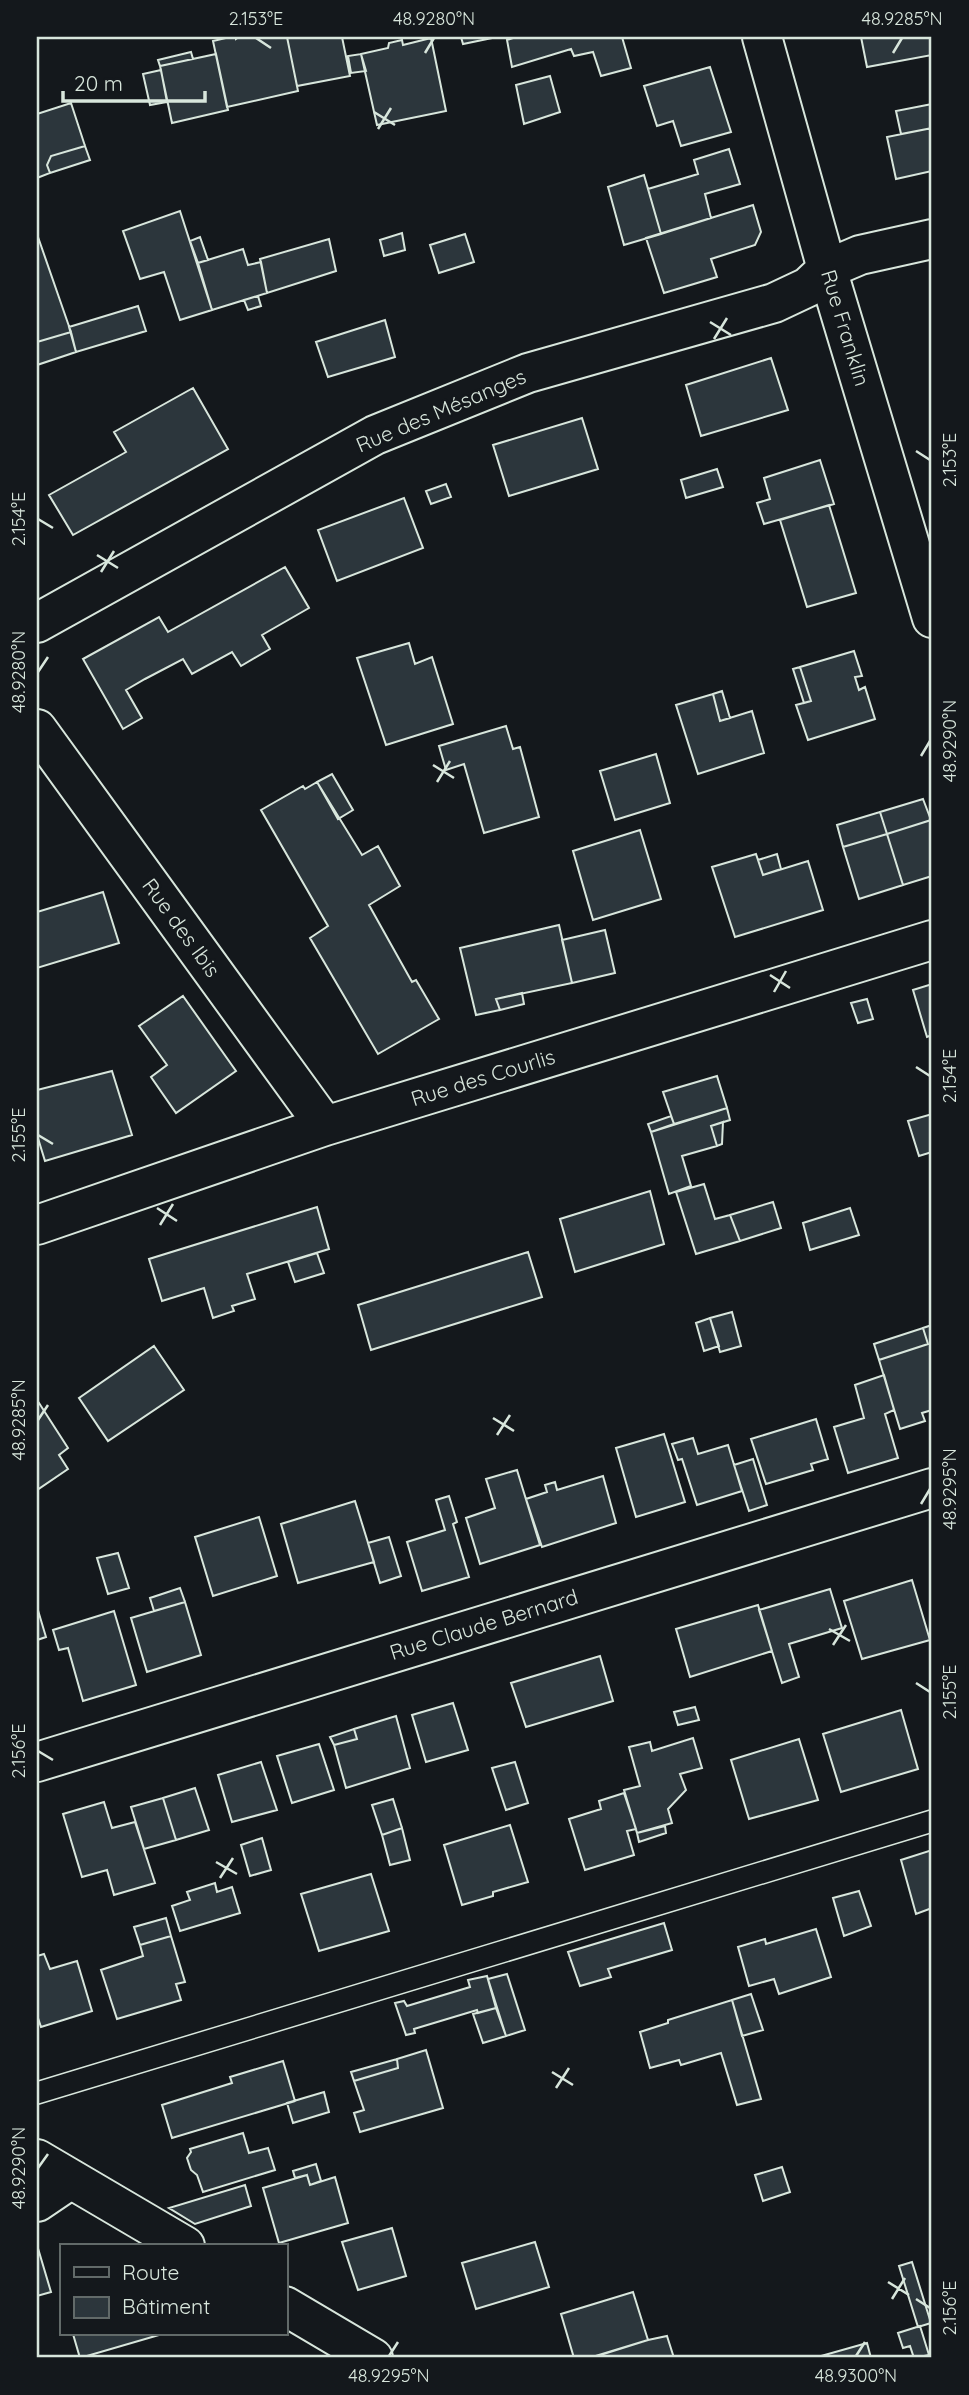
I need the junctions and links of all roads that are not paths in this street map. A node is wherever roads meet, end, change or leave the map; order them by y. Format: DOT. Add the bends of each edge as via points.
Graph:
graph roads {
  1 [pos="762,37"];
  2 [pos="932,239"];
  3 [pos="827,268"];
  4 [pos="932,618"];
  5 [pos="37,623"];
  6 [pos="37,729"];
  7 [pos="932,940"];
  8 [pos="325,1126"];
  9 [pos="37,1225"];
  10 [pos="932,1488"];
  11 [pos="37,1762"];
  12 [pos="932,1821"];
  13 [pos="37,2093"];
  14 [pos="37,2159"];
  15 [pos="71,2179"];
  16 [pos="37,2202"];
  17 [pos="182,2244"];
  18 [pos="287,2307"];
  19 [pos="373,2358"];
  1 -- 3 [label="street, Rue Franklin"];
  2 -- 3 [label="street, Rue des Mésanges" via="860,255"];
  3 -- 4 [label="street, Rue Franklin"];
  3 -- 5 [label="street, Rue des Mésanges" via="808,287 774,303 528,373 375,435"];
  6 -- 8 [label="street, Rue des Ibis"];
  7 -- 8 [label="street, Rue des Courlis"];
  8 -- 9 [label="street, Rue des Courlis"];
  10 -- 11 [label="street, Rue Claude Bernard"];
  12 -- 13 [label="lane"];
  14 -- 15 [label="street"];
  15 -- 16 [label="street"];
  15 -- 17 [label="street"];
  18 -- 19 [label="street"];
}
